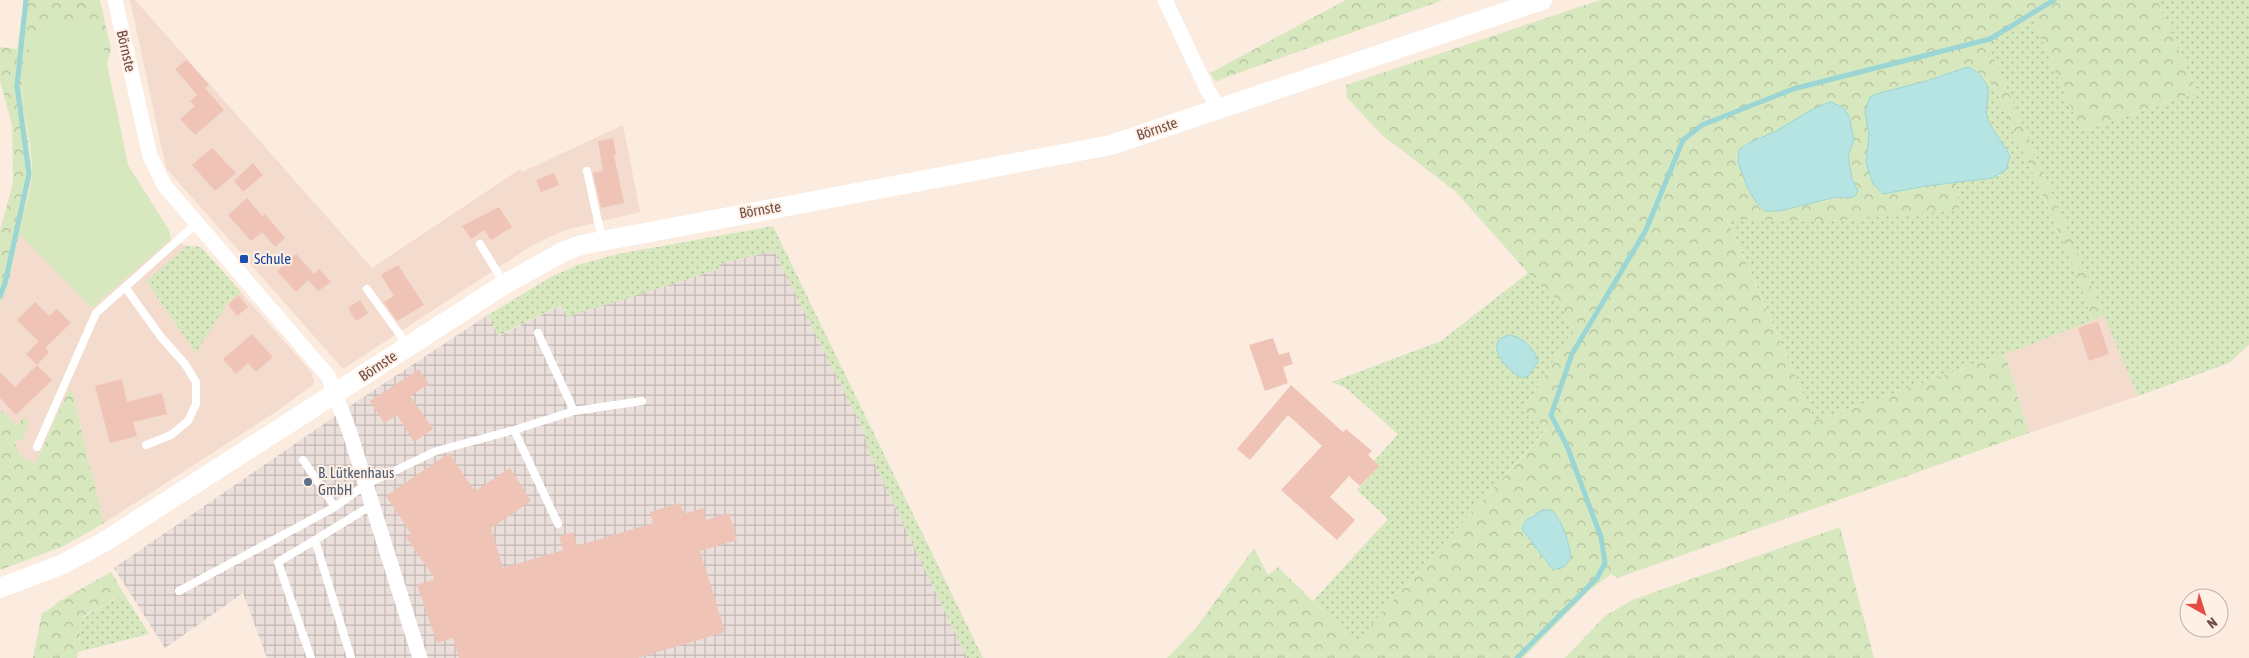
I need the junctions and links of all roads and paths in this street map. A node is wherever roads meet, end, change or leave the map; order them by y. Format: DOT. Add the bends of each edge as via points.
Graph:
graph roads {
  1 [pos="115,0"];
  2 [pos="1165,0"];
  3 [pos="1542,0"];
  4 [pos="1219,108"];
  5 [pos="587,171"];
  6 [pos="196,224"];
  7 [pos="602,240"];
  8 [pos="480,244"];
  9 [pos="505,284"];
  10 [pos="125,287"];
  11 [pos="367,289"];
  12 [pos="538,333"];
  13 [pos="408,346"];
  14 [pos="335,395"];
  15 [pos="642,401"];
  16 [pos="574,411"];
  17 [pos="514,430"];
  18 [pos="146,445"];
  19 [pos="36,446"];
  20 [pos="304,460"];
  21 [pos="365,485"];
  22 [pos="372,505"];
  23 [pos="335,507"];
  24 [pos="558,524"];
  25 [pos="315,540"];
  26 [pos="0,588"];
  27 [pos="179,591"];
  28 [pos="312,658"];
  29 [pos="351,658"];
  30 [pos="420,658"];
  1 -- 6 [label="street, Börnste" via="150,156 164,185"];
  2 -- 4 [label="street"];
  3 -- 4 [label="street, Börnste"];
  4 -- 7 [label="street, Börnste" via="1111,145"];
  5 -- 7 [label="lane"];
  6 -- 10 [label="lane"];
  6 -- 14 [label="street, Börnste" via="328,376"];
  7 -- 9 [label="street, Börnste" via="563,252"];
  8 -- 9 [label="lane"];
  9 -- 13 [label="street, Börnste"];
  10 -- 18 [label="lane" via="196,382 196,404 188,422 171,435"];
  10 -- 19 [label="lane" via="96,312"];
  11 -- 13 [label="lane"];
  12 -- 16 [label="lane"];
  13 -- 14 [label="street, Börnste"];
  14 -- 21 [label="street, Börnste" via="350,430"];
  14 -- 26 [label="street, Börnste" via="104,542 61,565"];
  15 -- 16 [label="lane"];
  16 -- 17 [label="lane"];
  17 -- 21 [label="lane" via="436,452"];
  17 -- 24 [label="lane"];
  20 -- 23 [label="lane"];
  21 -- 22 [label="street, Börnste"];
  21 -- 23 [label="lane"];
  22 -- 25 [label="lane"];
  22 -- 30 [label="street, Börnste"];
  23 -- 27 [label="lane"];
  25 -- 28 [label="lane" via="278,562"];
  25 -- 29 [label="lane"];
}
